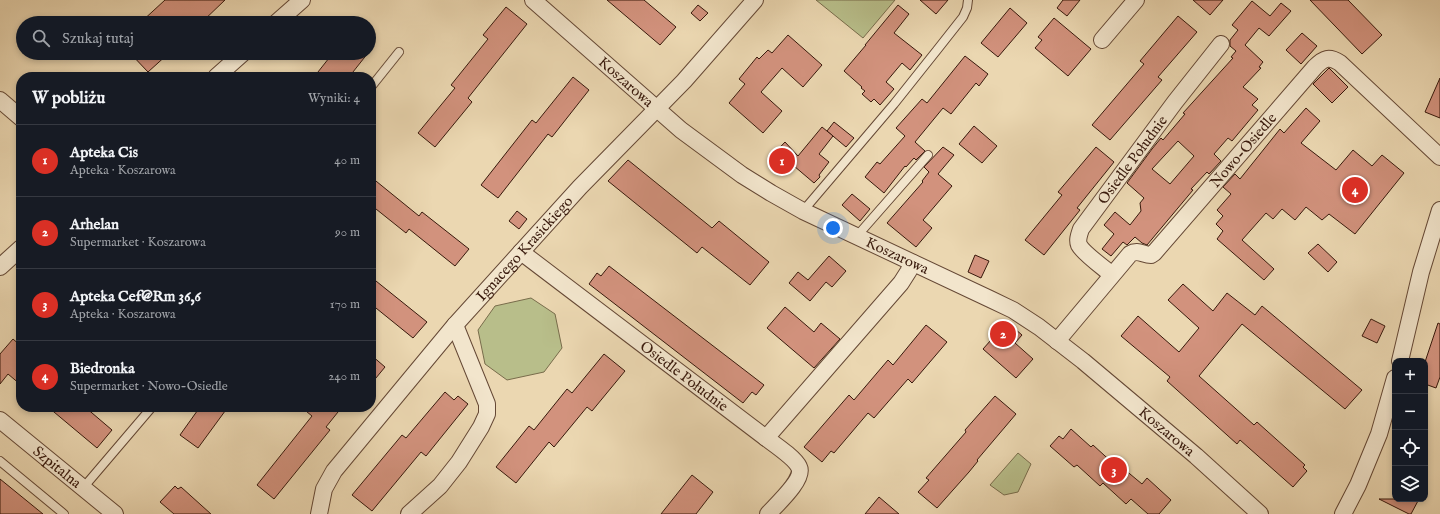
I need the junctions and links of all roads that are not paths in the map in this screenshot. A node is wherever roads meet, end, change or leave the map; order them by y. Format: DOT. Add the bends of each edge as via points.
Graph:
graph roads {
  1 [pos="302,0"];
  2 [pos="533,0"];
  3 [pos="756,0"];
  4 [pos="968,0"];
  5 [pos="1136,0"];
  6 [pos="284,16"];
  7 [pos="1102,40"];
  8 [pos="1221,44"];
  9 [pos="399,52"];
  10 [pos="235,60"];
  11 [pos="222,72"];
  12 [pos="376,81"];
  13 [pos="0,100"];
  14 [pos="657,109"];
  15 [pos="16,114"];
  16 [pos="928,155"];
  17 [pos="1440,157"];
  18 [pos="1440,210"];
  19 [pos="803,211"];
  20 [pos="858,236"];
  21 [pos="521,252"];
  22 [pos="16,253"];
  23 [pos="913,263"];
  24 [pos="0,267"];
  25 [pos="1111,274"];
  26 [pos="455,325"];
  27 [pos="1057,341"];
  28 [pos="1401,358"];
  29 [pos="1392,388"];
  30 [pos="148,412"];
  31 [pos="0,420"];
  32 [pos="766,438"];
  33 [pos="0,461"];
  34 [pos="83,488"];
  35 [pos="64,514"];
  36 [pos="115,514"];
  37 [pos="319,514"];
  38 [pos="410,514"];
  39 [pos="768,514"];
  40 [pos="1260,514"];
  41 [pos="1343,514"];
  1 -- 6 [label="street"];
  2 -- 14 [label="street, Koszarowa"];
  3 -- 14 [label="street, Ignacego Krasickiego"];
  4 -- 19 [label="lane" via="963,17 894,104"];
  5 -- 7 [label="street"];
  8 -- 25 [label="street, Osiedle Południe" via="1081,229 1079,245"];
  9 -- 12 [label="lane"];
  10 -- 11 [label="street"];
  13 -- 15 [label="street"];
  14 -- 19 [label="street, Koszarowa" via="742,175"];
  14 -- 21 [label="street, Ignacego Krasickiego" via="580,187"];
  16 -- 20 [label="lane"];
  17 -- 25 [label="street, Nowo-Osiedle" via="1340,63 1327,58 1315,67 1154,253 1148,255 1134,251"];
  18 -- 28 [label="street" via="1421,272"];
  19 -- 20 [label="street, Koszarowa"];
  20 -- 23 [label="street, Koszarowa"];
  21 -- 26 [label="street, Ignacego Krasickiego"];
  21 -- 32 [label="street, Osiedle Południe"];
  22 -- 24 [label="street"];
  23 -- 27 [label="street, Koszarowa" via="1013,310"];
  23 -- 32 [label="street" via="901,283"];
  25 -- 27 [label="street, Nowo-Osiedle"];
  26 -- 37 [label="street, Ignacego Krasickiego" via="334,471 321,497"];
  26 -- 38 [label="street" via="487,404 487,414 459,462 440,486"];
  27 -- 40 [label="street, Koszarowa" via="1196,456"];
  29 -- 41 [label="street" via="1379,434"];
  30 -- 34 [label="lane"];
  31 -- 34 [label="street, Szpitalna"];
  32 -- 39 [label="street, Osiedle Południe" via="795,462 800,472 794,486"];
  33 -- 35 [label="lane"];
  34 -- 36 [label="street, Szpitalna"];
}
